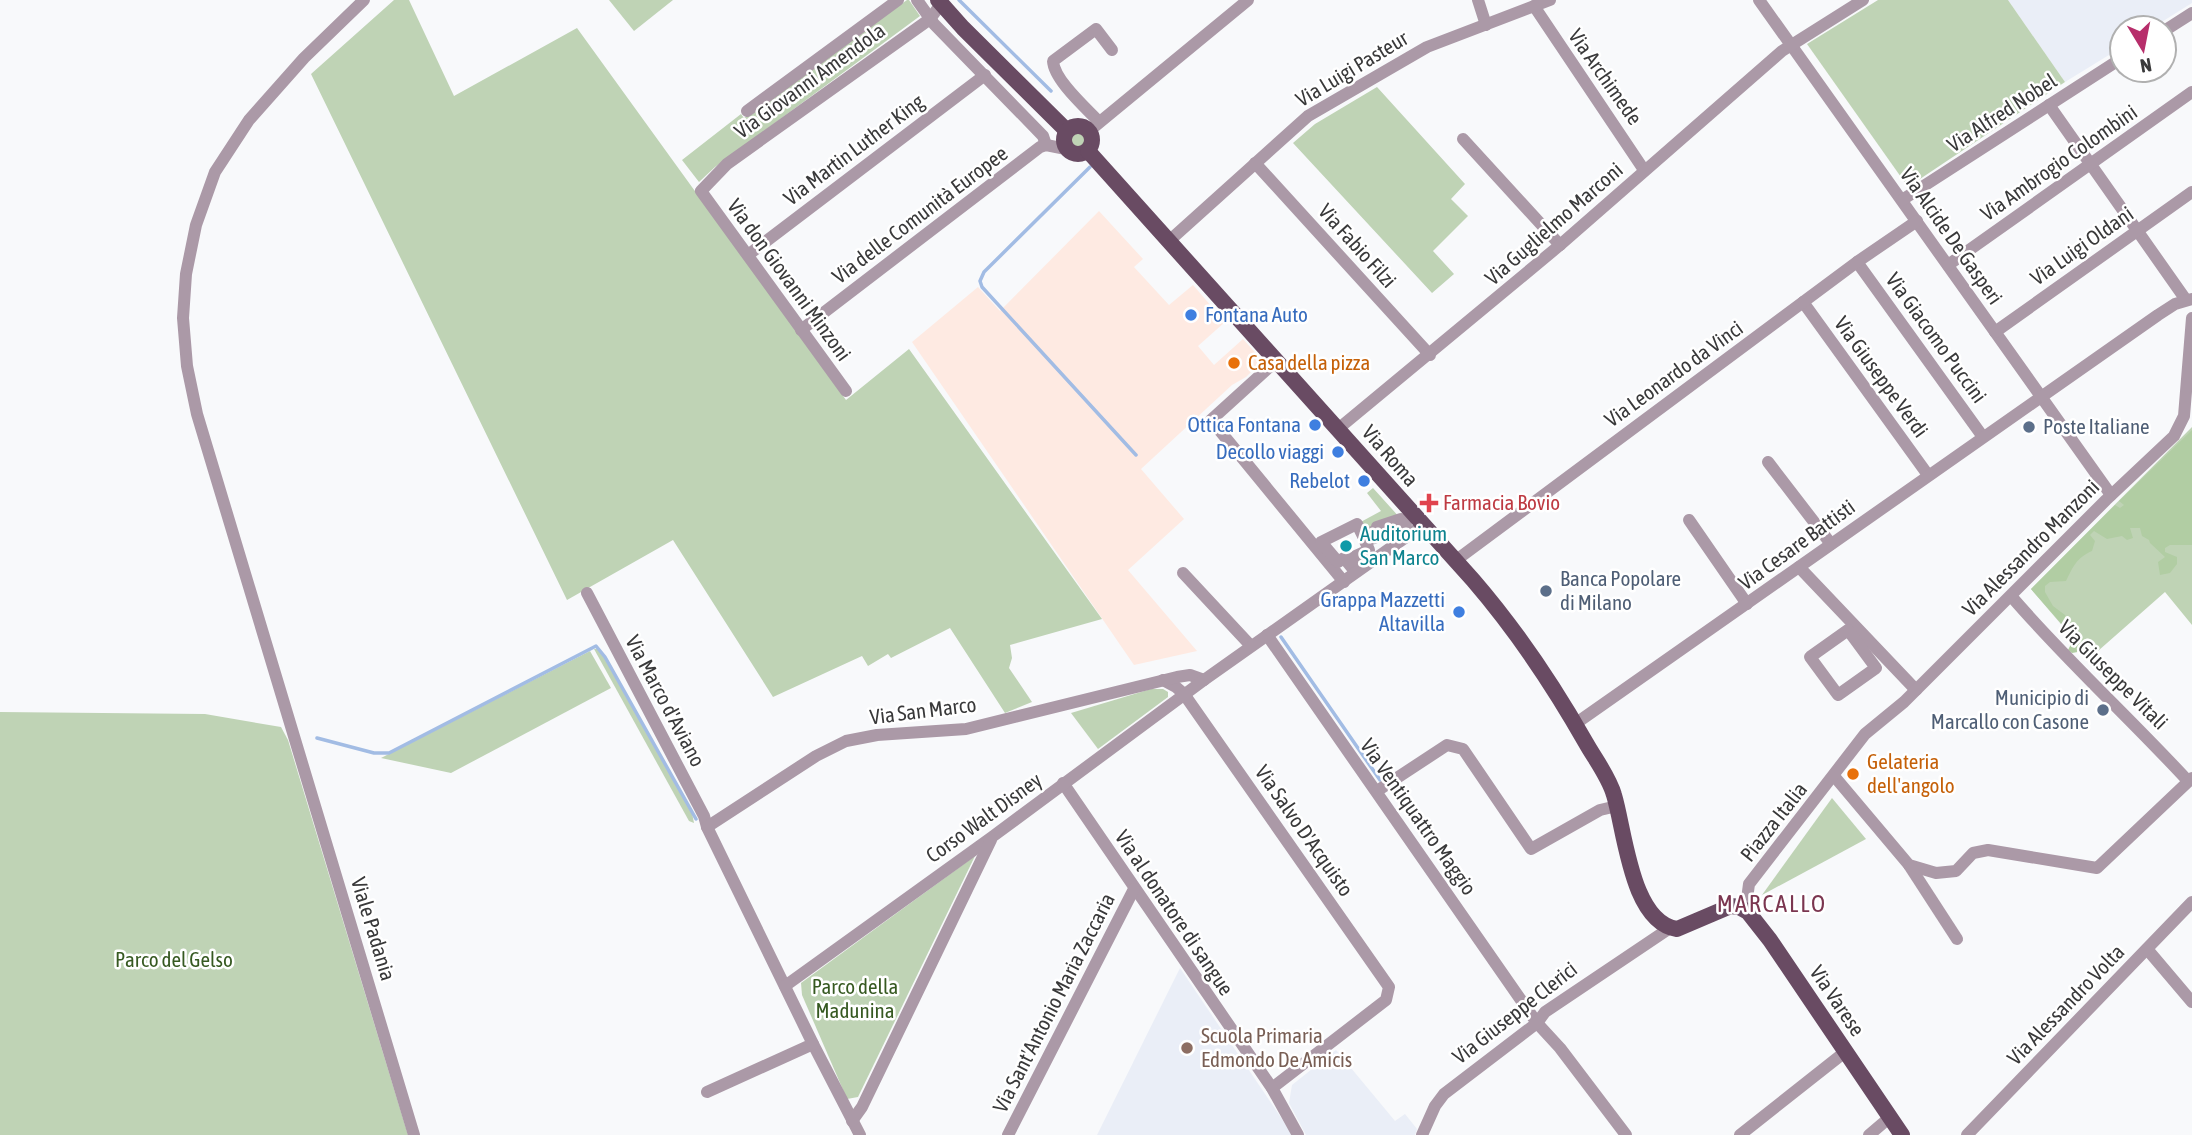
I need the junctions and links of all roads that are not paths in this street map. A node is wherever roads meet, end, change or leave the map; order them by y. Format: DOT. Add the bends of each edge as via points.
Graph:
graph roads {
  1 [pos="364,0"];
  2 [pos="898,0"];
  3 [pos="917,0"];
  4 [pos="1248,0"];
  5 [pos="1478,0"];
  6 [pos="1550,0"];
  7 [pos="1759,0"];
  8 [pos="1863,0"];
  9 [pos="940,2"];
  10 [pos="1534,6"];
  11 [pos="930,19"];
  12 [pos="1486,25"];
  13 [pos="1791,45"];
  14 [pos="1112,50"];
  15 [pos="2108,67"];
  16 [pos="985,75"];
  17 [pos="2192,92"];
  18 [pos="2049,104"];
  19 [pos="747,111"];
  20 [pos="1094,127"];
  21 [pos="1067,131"];
  22 [pos="1463,139"];
  23 [pos="1046,145"];
  24 [pos="1066,149"];
  25 [pos="1088,151"];
  26 [pos="1255,163"];
  27 [pos="2091,163"];
  28 [pos="1644,170"];
  29 [pos="701,191"];
  30 [pos="2192,192"];
  31 [pos="1902,200"];
  32 [pos="1917,221"];
  33 [pos="2137,230"];
  34 [pos="1169,240"];
  35 [pos="1560,245"];
  36 [pos="748,255"];
  37 [pos="1857,262"];
  38 [pos="1948,265"];
  39 [pos="2184,301"];
  40 [pos="1803,302"];
  41 [pos="2192,318"];
  42 [pos="801,330"];
  43 [pos="1995,332"];
  44 [pos="1430,355"];
  45 [pos="1277,360"];
  46 [pos="846,391"];
  47 [pos="2041,398"];
  48 [pos="1338,429"];
  49 [pos="1983,437"];
  50 [pos="1768,462"];
  51 [pos="1928,475"];
  52 [pos="2111,495"];
  53 [pos="1689,520"];
  54 [pos="1423,525"];
  55 [pos="1402,534"];
  56 [pos="1831,544"];
  57 [pos="1455,561"];
  58 [pos="1799,567"];
  59 [pos="1182,573"];
  60 [pos="1344,582"];
  61 [pos="587,593"];
  62 [pos="2011,596"];
  63 [pos="1747,604"];
  64 [pos="1848,629"];
  65 [pos="1267,635"];
  66 [pos="1251,646"];
  67 [pos="1163,680"];
  68 [pos="1204,680"];
  69 [pos="1916,690"];
  70 [pos="1184,694"];
  71 [pos="1575,724"];
  72 [pos="1834,776"];
  73 [pos="2190,779"];
  74 [pos="1063,783"];
  75 [pos="1377,791"];
  76 [pos="1617,806"];
  77 [pos="707,827"];
  78 [pos="992,837"];
  79 [pos="1909,865"];
  80 [pos="1134,889"];
  81 [pos="2192,902"];
  82 [pos="1748,912"];
  83 [pos="1670,928"];
  84 [pos="1957,939"];
  85 [pos="2147,949"];
  86 [pos="785,986"];
  87 [pos="2192,1002"];
  88 [pos="1537,1023"];
  89 [pos="813,1044"];
  90 [pos="1846,1052"];
  91 [pos="1272,1088"];
  92 [pos="707,1092"];
  93 [pos="1889,1118"];
  94 [pos="852,1121"];
  95 [pos="414,1135"];
  96 [pos="860,1135"];
  97 [pos="1008,1135"];
  98 [pos="1298,1135"];
  99 [pos="1422,1135"];
  100 [pos="1626,1135"];
  101 [pos="1740,1135"];
  102 [pos="1869,1135"];
  103 [pos="1902,1135"];
  104 [pos="1967,1135"];
  1 -- 95 [label="street, Viale Padania" via="249,120 215,172 196,225 183,318 197,414"];
  2 -- 19 [label="street"];
  3 -- 11 [label="street"];
  4 -- 20 [label="street"];
  5 -- 12 [label="street"];
  6 -- 10 [label="street, Via Luigi Pasteur"];
  7 -- 13 [label="street, Via Alcide De Gasperi"];
  8 -- 13 [label="street, Via Guglielmo Marconi"];
  9 -- 11 [label="street, Via Giovanni Amendola"];
  9 -- 21 [label="main road"];
  10 -- 12 [label="street, Via Luigi Pasteur"];
  10 -- 28 [label="street, Via Archimede"];
  11 -- 16 [label="street"];
  11 -- 29 [label="street, Via Giovanni Amendola" via="727,164"];
  12 -- 26 [label="street, Via Luigi Pasteur" via="1408,56 1308,116"];
  13 -- 28 [label="street, Via Guglielmo Marconi"];
  13 -- 31 [label="street, Via Alcide De Gasperi"];
  14 -- 20 [label="street" via="1096,29 1053,61"];
  15 -- 18 [label="street, Via Alfred Nobel"];
  16 -- 23 [label="street" via="1043,136"];
  16 -- 36 [label="street, Via Martin Luther King"];
  17 -- 27 [label="street, Via Ambrogio Colombini"];
  18 -- 27 [label="street"];
  18 -- 31 [label="street, Via Alfred Nobel"];
  20 -- 21 [label="main road" via="1076,126"];
  20 -- 25 [label="main road"];
  21 -- 24 [label="main road"];
  22 -- 35 [label="street"];
  23 -- 24 [label="street"];
  23 -- 42 [label="street, Via delle Comunità Europee"];
  24 -- 25 [label="main road" via="1074,155"];
  25 -- 34 [label="main road, Via Roma"];
  26 -- 34 [label="street, Via Luigi Pasteur"];
  26 -- 44 [label="street, Via Fabio Filzi"];
  27 -- 33 [label="street"];
  27 -- 38 [label="street, Via Ambrogio Colombini"];
  28 -- 35 [label="street, Via Guglielmo Marconi"];
  29 -- 36 [label="street, Via don Giovanni Minzoni"];
  30 -- 33 [label="street, Via Luigi Oldani"];
  31 -- 32 [label="street, Via Alcide De Gasperi"];
  32 -- 37 [label="street, Via Leonardo da Vinci"];
  32 -- 38 [label="street, Via Alcide De Gasperi"];
  33 -- 39 [label="street"];
  33 -- 43 [label="street, Via Luigi Oldani"];
  34 -- 45 [label="main road, Via Roma"];
  35 -- 44 [label="street, Via Guglielmo Marconi"];
  36 -- 42 [label="street, Via don Giovanni Minzoni"];
  37 -- 40 [label="street, Via Leonardo da Vinci"];
  37 -- 49 [label="street, Via Giacomo Puccini"];
  38 -- 43 [label="street, Via Alcide De Gasperi"];
  39 -- 47 [label="street, Via Cesare Battisti"];
  40 -- 51 [label="street, Via Giuseppe Verdi"];
  40 -- 57 [label="street, Via Leonardo da Vinci"];
  41 -- 52 [label="street, Via Alessandro Manzoni" via="2180,428"];
  42 -- 46 [label="street, Via don Giovanni Minzoni"];
  43 -- 47 [label="street, Via Alcide De Gasperi"];
  44 -- 48 [label="street, Via Guglielmo Marconi"];
  45 -- 48 [label="main road, Via Roma"];
  45 -- 60 [label="street" via="1212,420"];
  47 -- 49 [label="street, Via Cesare Battisti"];
  47 -- 52 [label="street, Via Alcide De Gasperi"];
  48 -- 54 [label="main road, Via Roma"];
  49 -- 51 [label="street, Via Cesare Battisti"];
  50 -- 56 [label="street"];
  51 -- 56 [label="street, Via Cesare Battisti"];
  52 -- 62 [label="street, Via Alessandro Manzoni"];
  53 -- 63 [label="street"];
  54 -- 57 [label="main road, Via Roma"];
  54 -- 60 [label="street"];
  55 -- 55 [label="street" via="1406,524 1401,519 1363,537 1357,524 1321,542 1338,562 1344,558 1353,569 1349,559 1369,550 1365,541 1395,527"];
  56 -- 58 [label="street, Via Cesare Battisti"];
  57 -- 71 [label="main road, Via Roma" via="1528,649"];
  58 -- 63 [label="street, Via Cesare Battisti"];
  58 -- 69 [label="street"];
  59 -- 66 [label="street"];
  60 -- 65 [label="street"];
  61 -- 77 [label="street, Via Marco d'Aviano"];
  62 -- 69 [label="street, Via Alessandro Manzoni"];
  62 -- 73 [label="street, Via Giuseppe Vitali" via="2078,670"];
  63 -- 71 [label="street, Via Cesare Battisti"];
  64 -- 64 [label="street" via="1876,668 1838,695 1810,657"];
  65 -- 66 [label="street"];
  65 -- 75 [label="street, Via Ventiquattro Maggio"];
  66 -- 68 [label="street"];
  67 -- 68 [label="street, Via San Marco" via="1190,675"];
  67 -- 70 [label="street"];
  67 -- 77 [label="street, Via San Marco" via="965,729 846,741"];
  68 -- 70 [label="street, Corso Walt Disney"];
  69 -- 72 [label="street, Via Alessandro Manzoni" via="1865,734"];
  70 -- 74 [label="street, Corso Walt Disney"];
  70 -- 91 [label="street, Via Salvo D'Acquisto" via="1388,984 1386,1000"];
  71 -- 76 [label="main road, Via Roma" via="1612,788"];
  72 -- 79 [label="street, Piazza Italia"];
  72 -- 82 [label="street, Piazza Italia" via="1749,884"];
  73 -- 79 [label="street" via="2096,868 1988,850 1973,853 1956,871 1936,873"];
  74 -- 78 [label="street, Corso Walt Disney"];
  74 -- 80 [label="street, Via al donatore di sangue"];
  75 -- 76 [label="street" via="1447,745 1463,749 1531,849 1600,810"];
  75 -- 88 [label="street, Via Ventiquattro Maggio"];
  76 -- 83 [label="main road, Via Roma" via="1637,886 1647,908"];
  77 -- 86 [label="street, Via Marco d'Aviano"];
  78 -- 86 [label="street, Corso Walt Disney"];
  78 -- 94 [label="street"];
  79 -- 84 [label="street, Piazza Italia"];
  80 -- 91 [label="street, Via al donatore di sangue"];
  80 -- 97 [label="street, Via Sant'Antonio Maria Zaccaria"];
  81 -- 85 [label="street, Via Alessandro Volta"];
  82 -- 83 [label="main road, Via Giuseppe Clerici" via="1736,906 1726,908"];
  82 -- 90 [label="main road, Via Varese"];
  83 -- 88 [label="street, Via Giuseppe Clerici" via="1545,1012"];
  85 -- 87 [label="street"];
  85 -- 104 [label="street, Via Alessandro Volta"];
  86 -- 89 [label="street, Via Marco d'Aviano"];
  88 -- 99 [label="street, Via Giuseppe Clerici" via="1444,1094"];
  88 -- 100 [label="street, Via Ventiquattro Maggio"];
  89 -- 92 [label="street"];
  89 -- 94 [label="street, Via Marco d'Aviano"];
  90 -- 93 [label="main road, Via Varese"];
  90 -- 101 [label="street"];
  91 -- 98 [label="street, Via al donatore di sangue"];
  93 -- 102 [label="street"];
  93 -- 103 [label="main road, Via Varese"];
  94 -- 96 [label="street, Via Marco d'Aviano"];
}
